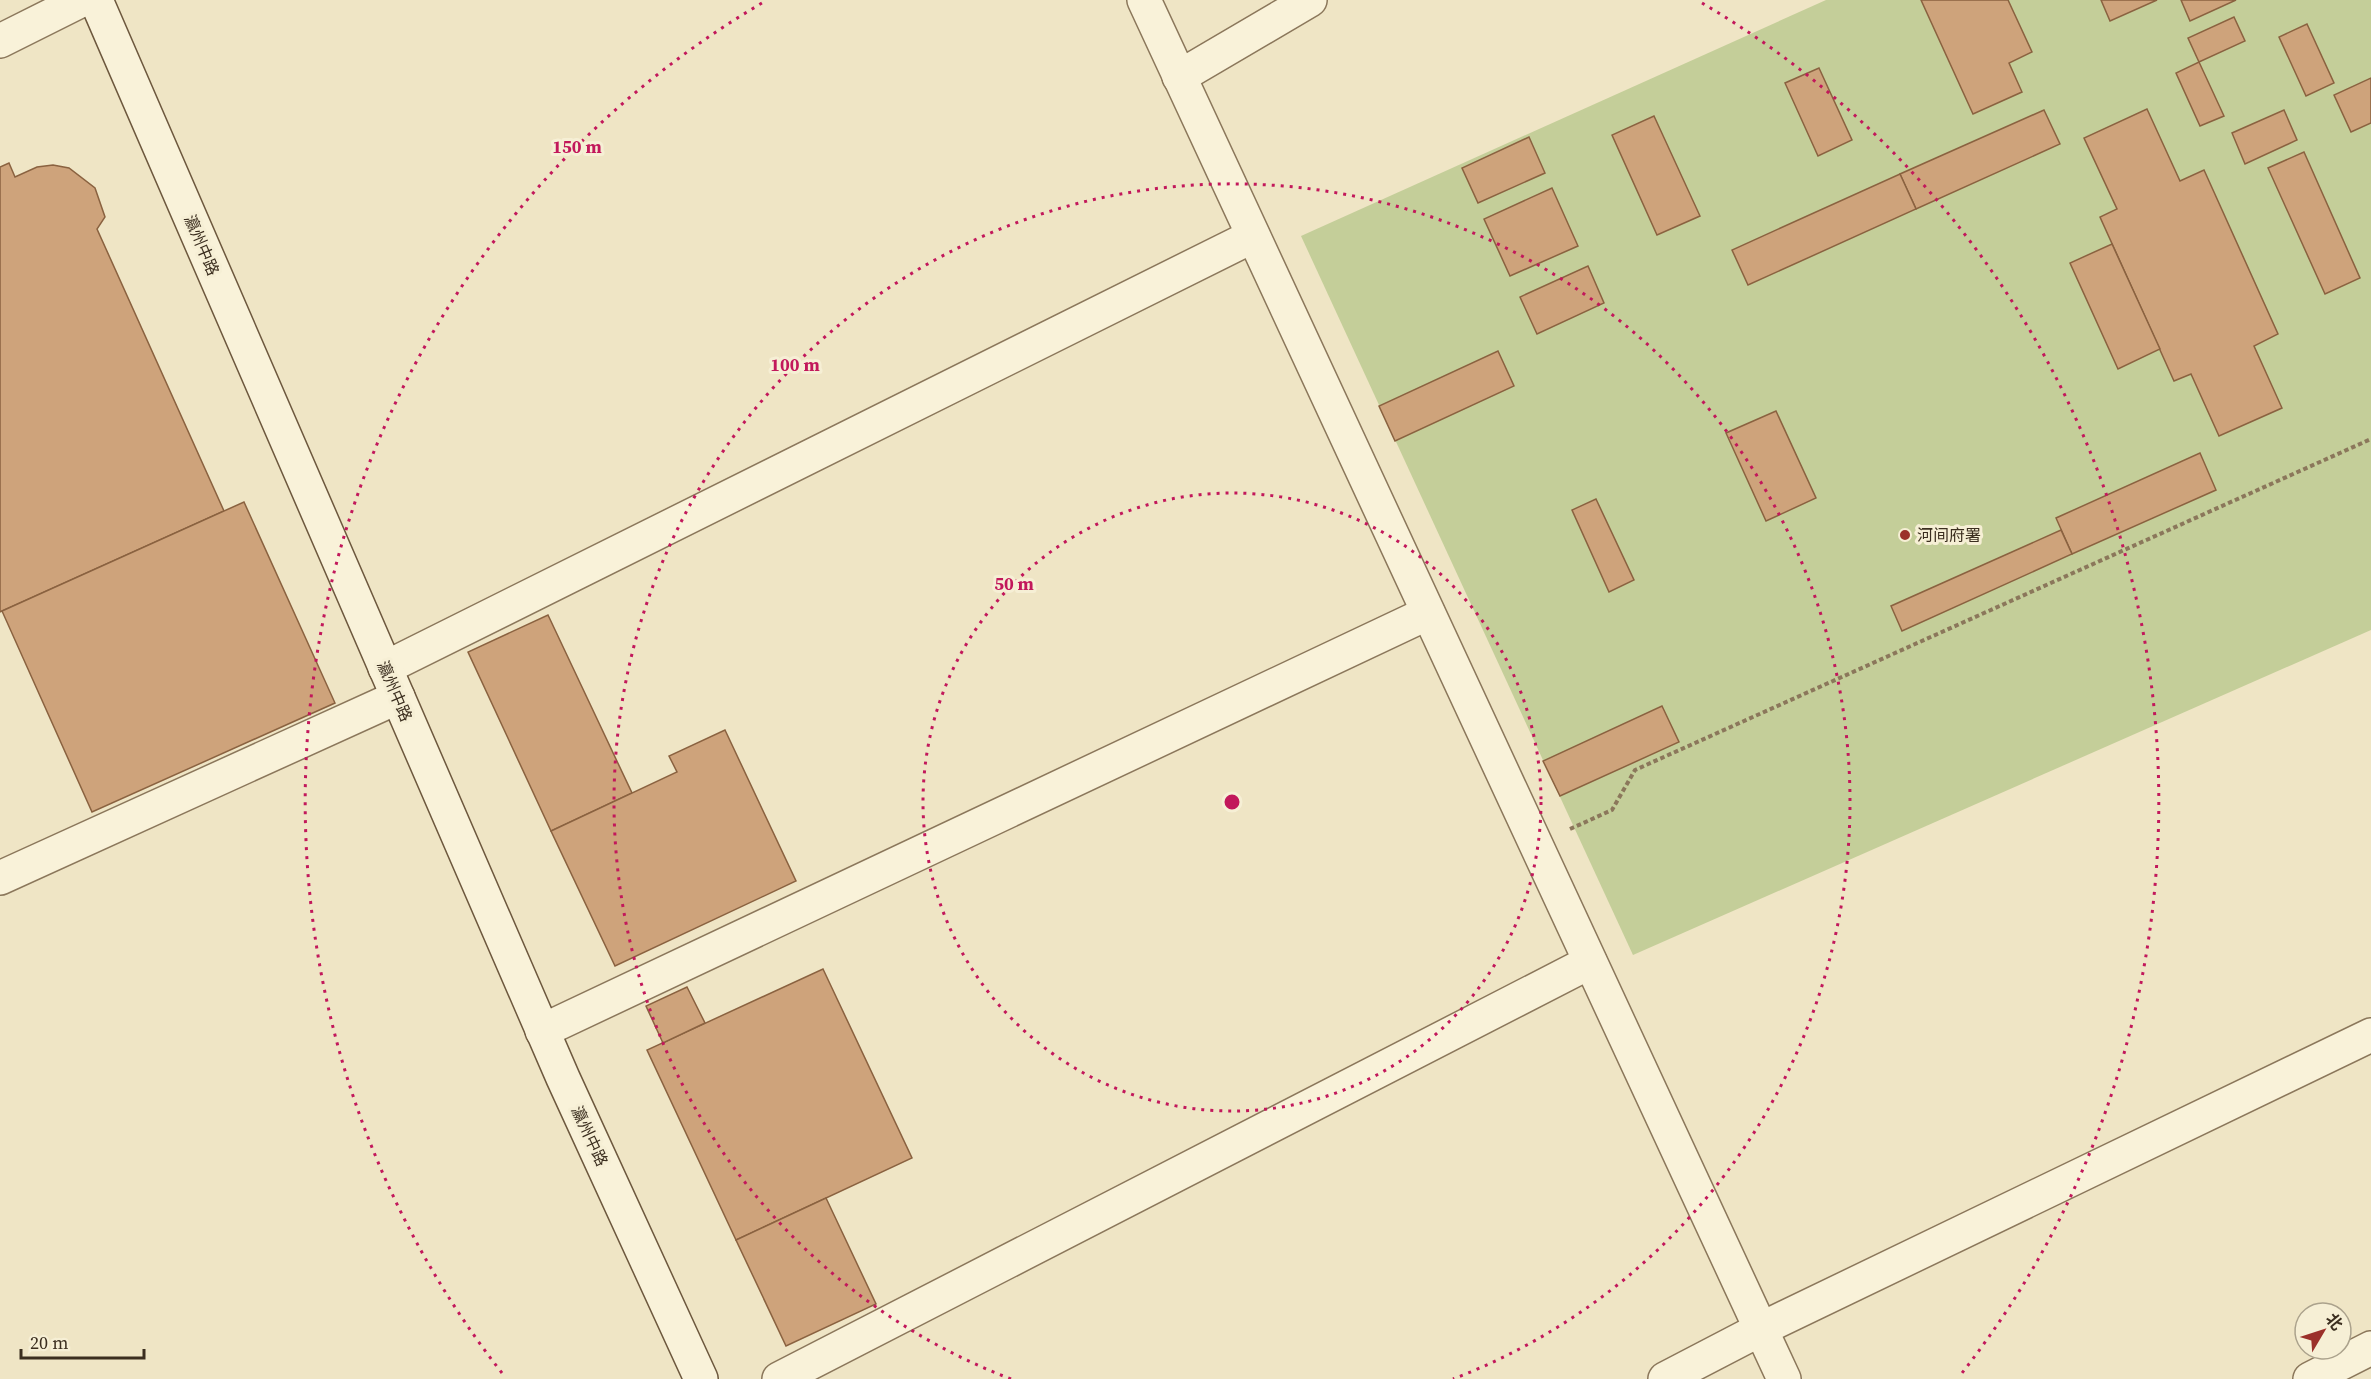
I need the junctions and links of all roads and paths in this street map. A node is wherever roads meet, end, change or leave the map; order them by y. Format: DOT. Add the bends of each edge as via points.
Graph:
graph roads {
  1 [pos="82,0"];
  2 [pos="96,0"];
  3 [pos="1143,0"];
  4 [pos="1310,0"];
  5 [pos="0,41"];
  6 [pos="1179,76"];
  7 [pos="1253,236"];
  8 [pos="2371,439"];
  9 [pos="1428,613"];
  10 [pos="385,668"];
  11 [pos="398,698"];
  12 [pos="1536,844"];
  13 [pos="0,878"];
  14 [pos="1590,962"];
  15 [pos="542,1031"];
  16 [pos="2371,1035"];
  17 [pos="1761,1329"];
  18 [pos="2371,1348"];
  19 [pos="701,1379"];
  20 [pos="779,1379"];
  21 [pos="1665,1379"];
  22 [pos="1784,1379"];
  23 [pos="2310,1379"];
  1 -- 5 [label="street"];
  2 -- 10 [label="street, 瀛州中路"];
  3 -- 6 [label="street"];
  4 -- 6 [label="street"];
  6 -- 7 [label="street"];
  7 -- 9 [label="street"];
  7 -- 10 [label="street"];
  8 -- 12 [label="path" via="1635,770 1612,810"];
  9 -- 12 [label="street"];
  9 -- 15 [label="street"];
  10 -- 11 [label="street, 瀛州中路"];
  11 -- 13 [label="street"];
  11 -- 15 [label="street, 瀛州中路"];
  12 -- 14 [label="street"];
  14 -- 17 [label="street"];
  14 -- 20 [label="street"];
  15 -- 19 [label="street, 瀛州中路"];
  16 -- 17 [label="street"];
  17 -- 21 [label="street"];
  17 -- 22 [label="street"];
  18 -- 23 [label="street"];
}
